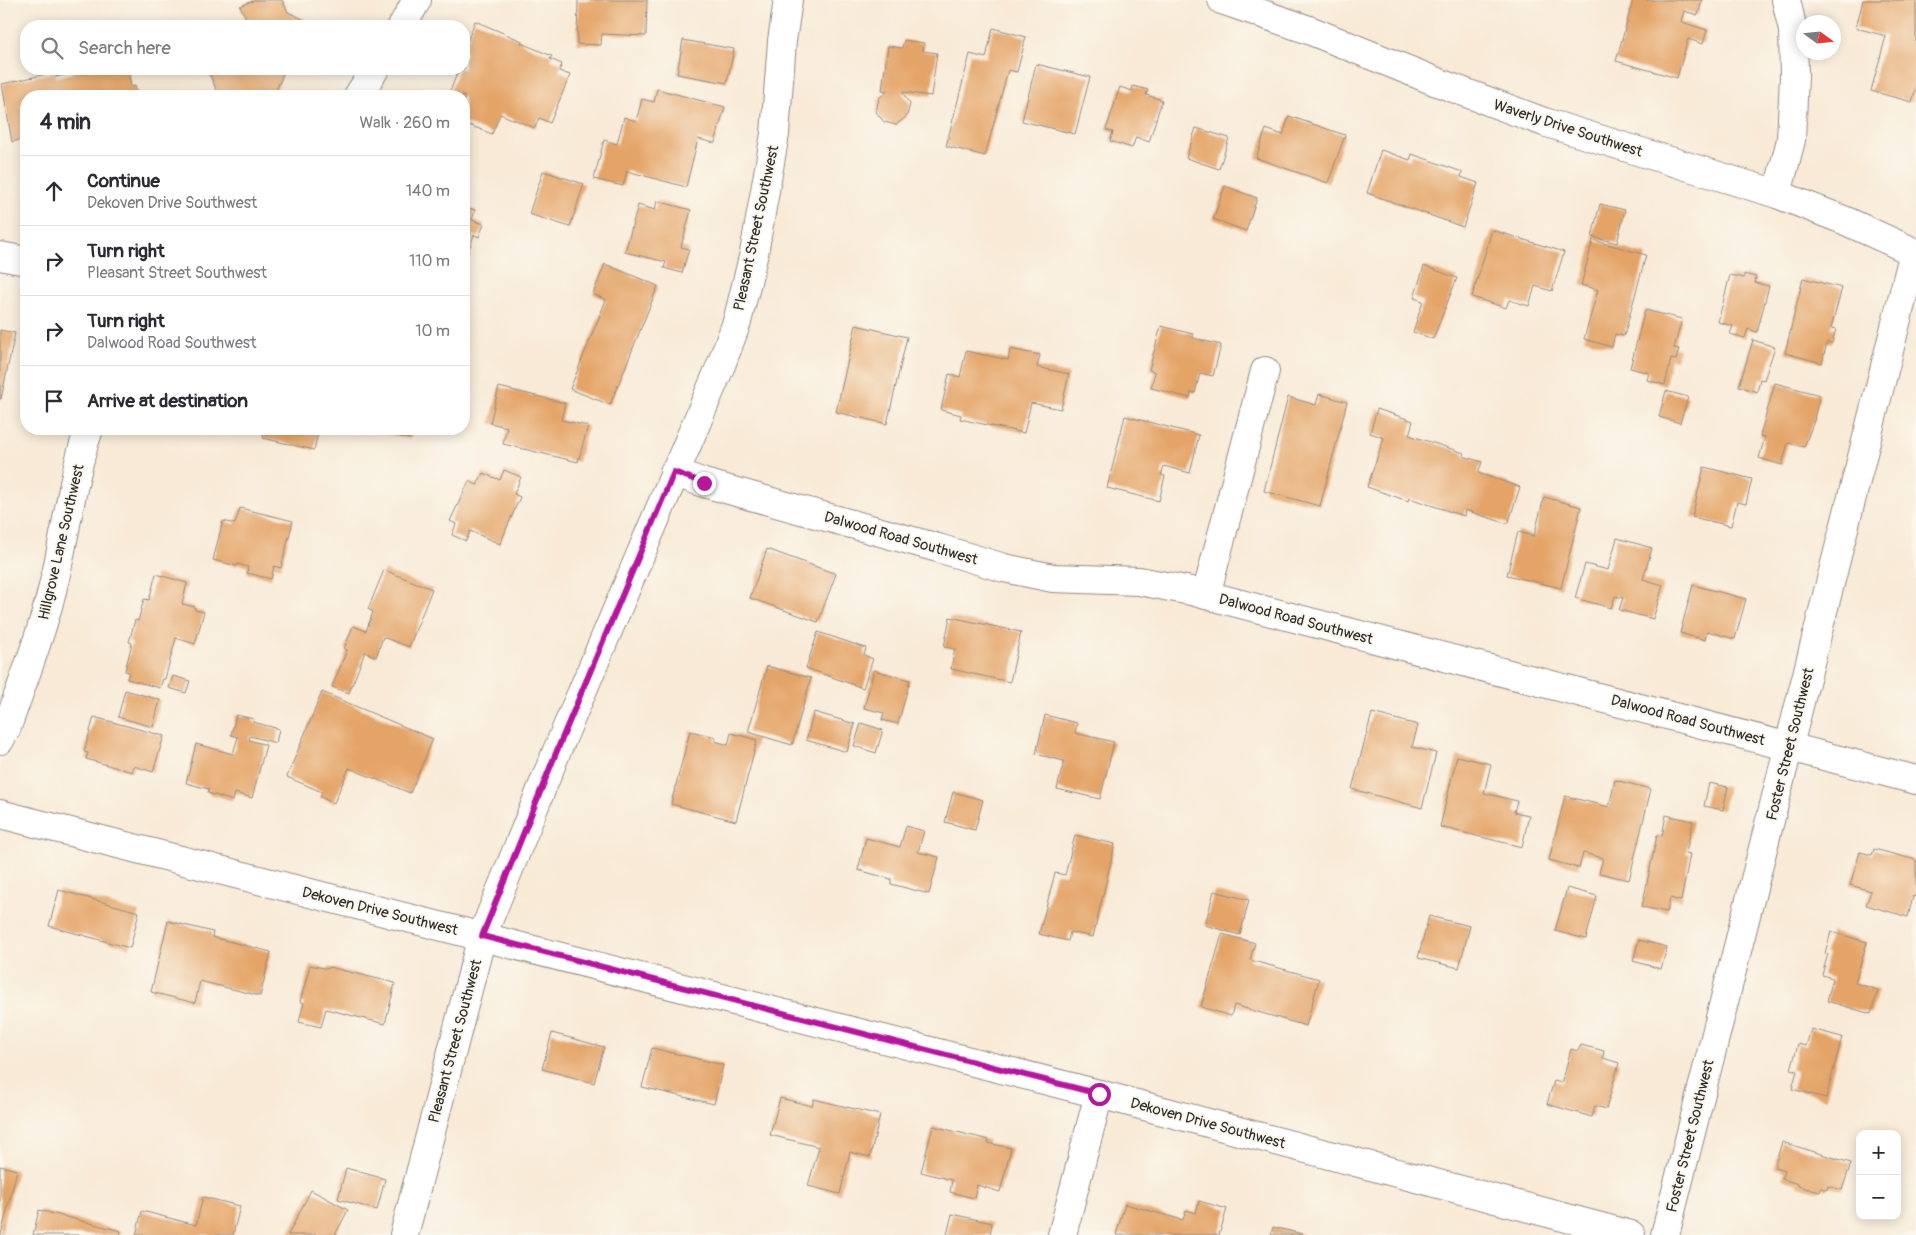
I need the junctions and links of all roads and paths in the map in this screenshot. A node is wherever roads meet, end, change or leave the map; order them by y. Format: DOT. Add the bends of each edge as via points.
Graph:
graph roads {
  1 [pos="417,0"];
  2 [pos="788,0"];
  3 [pos="1222,0"];
  4 [pos="1786,0"];
  5 [pos="405,20"];
  6 [pos="371,75"];
  7 [pos="362,90"];
  8 [pos="1777,194"];
  9 [pos="1915,253"];
  10 [pos="0,256"];
  11 [pos="20,260"];
  12 [pos="1265,371"];
  13 [pos="87,435"];
  14 [pos="674,472"];
  15 [pos="1206,595"];
  16 [pos="0,740"];
  17 [pos="1789,747"];
  18 [pos="1916,780"];
  19 [pos="0,814"];
  20 [pos="482,936"];
  21 [pos="1099,1094"];
  22 [pos="404,1235"];
  23 [pos="1062,1235"];
  24 [pos="1631,1235"];
  25 [pos="1665,1235"];
  1 -- 5 [label="street"];
  2 -- 14 [label="street, Pleasant Street Southwest" via="775,134 754,253 730,339"];
  3 -- 8 [label="street, Waverly Drive Southwest" via="1309,30 1544,122"];
  4 -- 8 [label="street" via="1793,30 1794,86 1791,140"];
  6 -- 7 [label="street"];
  8 -- 9 [label="street, Waverly Drive Southwest"];
  9 -- 17 [label="street, Foster Street Southwest"];
  10 -- 11 [label="street"];
  12 -- 15 [label="street"];
  13 -- 16 [label="street, Hillgrove Lane Southwest" via="73,482 56,578"];
  14 -- 15 [label="street, Dalwood Road Southwest" via="1004,568 1054,578 1139,581"];
  14 -- 20 [label="street, Pleasant Street Southwest"];
  15 -- 17 [label="street, Dalwood Road Southwest"];
  17 -- 18 [label="street, Dalwood Road Southwest"];
  17 -- 25 [label="street, Foster Street Southwest"];
  19 -- 20 [label="street, Dekoven Drive Southwest"];
  20 -- 21 [label="street, Dekoven Drive Southwest"];
  20 -- 22 [label="street, Pleasant Street Southwest"];
  21 -- 23 [label="street"];
  21 -- 24 [label="street, Dekoven Drive Southwest"];
}
